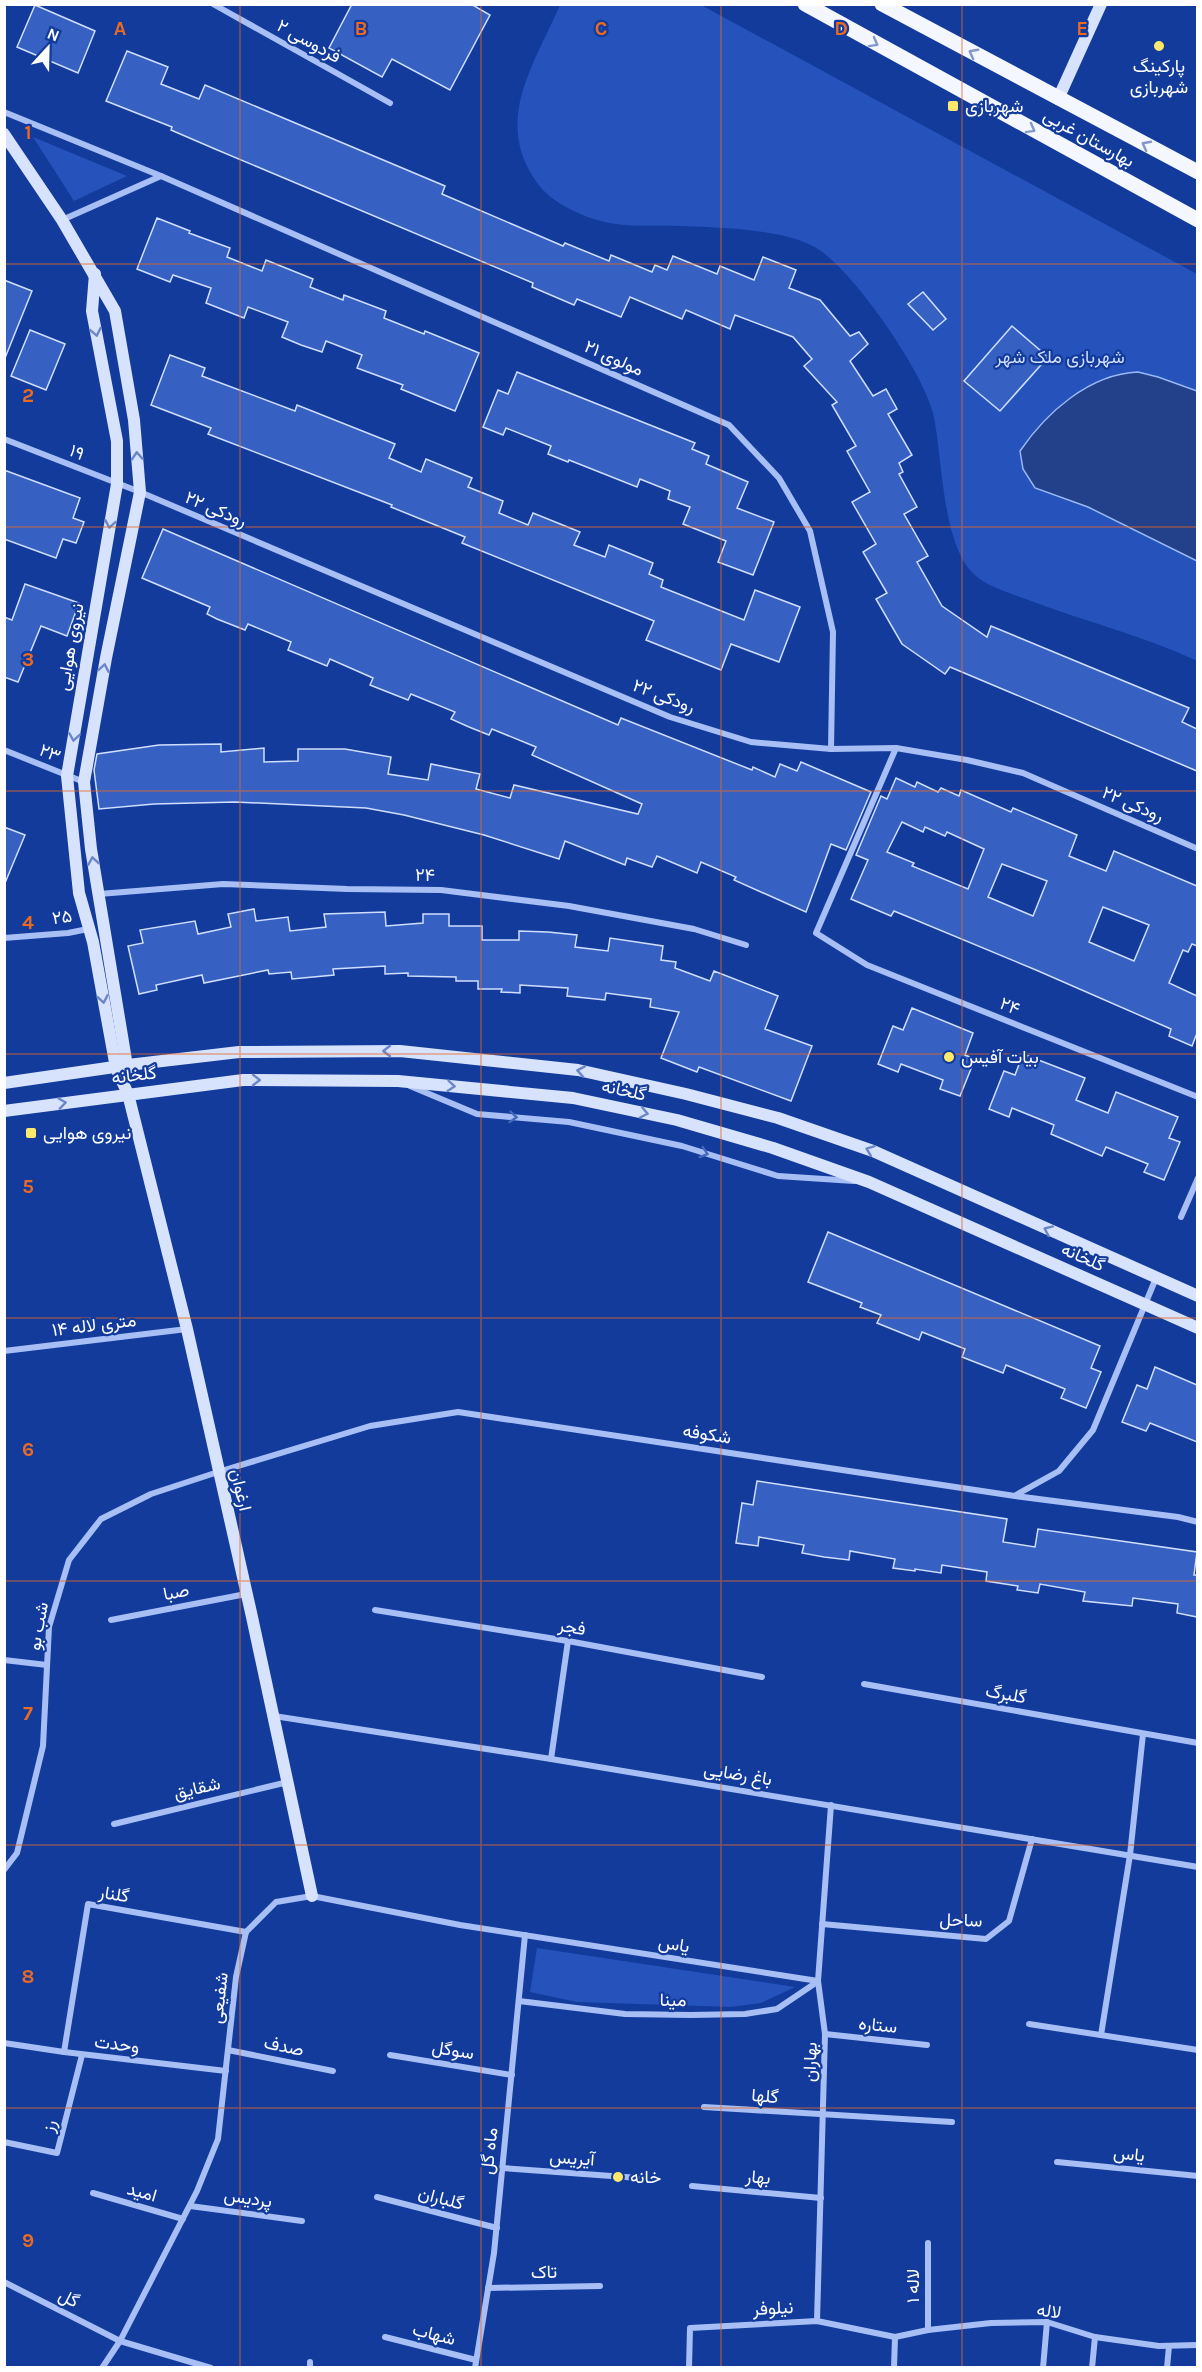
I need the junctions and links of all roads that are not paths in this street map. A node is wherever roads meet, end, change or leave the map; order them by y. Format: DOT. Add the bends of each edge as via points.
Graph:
graph roads {
  1 [pos="213,4"];
  2 [pos="805,4"];
  3 [pos="882,4"];
  4 [pos="1101,4"];
  5 [pos="1058,99"];
  6 [pos="390,103"];
  7 [pos="4,112"];
  8 [pos="4,134"];
  9 [pos="1197,172"];
  10 [pos="161,176"];
  11 [pos="62,220"];
  12 [pos="1197,220"];
  13 [pos="95,274"];
  14 [pos="4,439"];
  15 [pos="117,484"];
  16 [pos="140,492"];
  17 [pos="896,748"];
  18 [pos="831,749"];
  19 [pos="4,750"];
  20 [pos="67,776"];
  21 [pos="84,782"];
  22 [pos="1197,849"];
  23 [pos="79,893"];
  24 [pos="99,894"];
  25 [pos="88,928"];
  26 [pos="4,938"];
  27 [pos="746,945"];
  28 [pos="122,1066"];
  29 [pos="398,1081"];
  30 [pos="4,1083"];
  31 [pos="128,1094"];
  32 [pos="1197,1096"];
  33 [pos="4,1111"];
  34 [pos="1197,1178"];
  35 [pos="869,1182"];
  36 [pos="1181,1217"];
  37 [pos="1156,1278"];
  38 [pos="1197,1296"];
  39 [pos="1145,1305"];
  40 [pos="1197,1328"];
  41 [pos="187,1329"];
  42 [pos="4,1351"];
  43 [pos="218,1472"];
  44 [pos="1015,1496"];
  45 [pos="1197,1522"];
  46 [pos="247,1594"];
  47 [pos="375,1610"];
  48 [pos="111,1620"];
  49 [pos="568,1641"];
  50 [pos="4,1660"];
  51 [pos="47,1665"];
  52 [pos="762,1677"];
  53 [pos="864,1684"];
  54 [pos="273,1716"];
  55 [pos="1143,1734"];
  56 [pos="1197,1743"];
  57 [pos="551,1759"];
  58 [pos="288,1782"];
  59 [pos="831,1805"];
  60 [pos="114,1824"];
  61 [pos="1032,1839"];
  62 [pos="1130,1855"];
  63 [pos="1197,1866"];
  64 [pos="4,1870"];
  65 [pos="312,1896"];
  66 [pos="822,1924"];
  67 [pos="246,1932"];
  68 [pos="525,1935"];
  69 [pos="818,1981"];
  70 [pos="519,2001"];
  71 [pos="1029,2024"];
  72 [pos="825,2034"];
  73 [pos="1101,2035"];
  74 [pos="4,2043"];
  75 [pos="927,2045"];
  76 [pos="228,2050"];
  77 [pos="1197,2050"];
  78 [pos="64,2052"];
  79 [pos="82,2055"];
  80 [pos="390,2055"];
  81 [pos="226,2071"];
  82 [pos="333,2071"];
  83 [pos="512,2075"];
  84 [pos="705,2107"];
  85 [pos="823,2114"];
  86 [pos="952,2122"];
  87 [pos="4,2142"];
  88 [pos="1057,2162"];
  89 [pos="502,2168"];
  90 [pos="1197,2176"];
  91 [pos="639,2178"];
  92 [pos="692,2186"];
  93 [pos="93,2193"];
  94 [pos="377,2197"];
  95 [pos="821,2198"];
  96 [pos="190,2206"];
  97 [pos="183,2219"];
  98 [pos="302,2221"];
  99 [pos="497,2228"];
  100 [pos="928,2243"];
  101 [pos="4,2282"];
  102 [pos="600,2286"];
  103 [pos="488,2288"];
  104 [pos="817,2321"];
  105 [pos="1047,2322"];
  106 [pos="928,2330"];
  107 [pos="385,2337"];
  108 [pos="895,2337"];
  109 [pos="1095,2337"];
  110 [pos="120,2341"];
  111 [pos="1197,2345"];
  112 [pos="1169,2346"];
  113 [pos="476,2360"];
  114 [pos="102,2367"];
  115 [pos="211,2367"];
  116 [pos="475,2367"];
  117 [pos="689,2367"];
  118 [pos="894,2367"];
  119 [pos="1043,2367"];
  120 [pos="1092,2367"];
  121 [pos="1167,2367"];
  1 -- 6 [label="street, فردوسی ۲"];
  2 -- 12 [label="main road, بهارستان غربی, one-way"];
  5 -- 3 [label="main road, بهارستان غربی, one-way"];
  4 -- 5 [label="street"];
  9 -- 5 [label="main road, بهارستان غربی, one-way"];
  7 -- 10 [label="street, مولوی ۲۱"];
  8 -- 11 [label="street, نیروی هوایی"];
  10 -- 11 [label="street"];
  10 -- 18 [label="street, مولوی ۲۱" via="729,425 779,478 810,531 833,632"];
  11 -- 13 [label="street, نیروی هوایی"];
  13 -- 15 [label="street, نیروی هوایی, one-way" via="92,311 117,441"];
  16 -- 13 [label="street, نیروی هوایی, one-way" via="134,420 115,311"];
  14 -- 15 [label="street, ۱۹"];
  15 -- 16 [label="street, ۱۹"];
  15 -- 20 [label="street, نیروی هوایی, one-way"];
  16 -- 18 [label="street, رودکی ۲۲" via="670,717 751,742"];
  21 -- 16 [label="street, نیروی هوایی, one-way"];
  17 -- 18 [label="street, رودکی ۲۲"];
  17 -- 22 [label="street, رودکی ۲۲" via="1023,773"];
  17 -- 32 [label="street, ۲۴" via="816,933 867,965"];
  19 -- 20 [label="street, ۲۳"];
  20 -- 21 [label="street, ۲۳"];
  20 -- 23 [label="street, نیروی هوایی"];
  24 -- 21 [label="street, نیروی هوایی, one-way"];
  23 -- 24 [label="street"];
  23 -- 25 [label="street, نیروی هوایی"];
  24 -- 27 [label="street, ۲۴" via="223,884 441,891 569,906 683,927"];
  24 -- 28 [label="street, نیروی هوایی"];
  25 -- 26 [label="street, ۲۵"];
  25 -- 28 [label="street, نیروی هوایی, one-way"];
  28 -- 30 [label="street, گلخانه"];
  28 -- 31 [label="street, ارغوان"];
  37 -- 28 [label="street, گلخانه, one-way" via="873,1151 778,1118 579,1070 400,1051 239,1052"];
  31 -- 29 [label="street, گلخانه, one-way" via="243,1080"];
  29 -- 35 [label="street, گلخانه, one-way" via="573,1098 677,1120"];
  29 -- 35 [label="street, one-way" via="477,1114 568,1122 682,1146 778,1176"];
  33 -- 31 [label="street, گلخانه, one-way"];
  31 -- 41 [label="street, ارغوان"];
  34 -- 36 [label="street"];
  35 -- 39 [label="street, گلخانه"];
  37 -- 38 [label="street, گلخانه"];
  37 -- 39 [label="street"];
  39 -- 40 [label="street, گلخانه"];
  39 -- 44 [label="street" via="1093,1430 1059,1471"];
  41 -- 42 [label="street, ۱۴ متری لاله"];
  41 -- 43 [label="street, ارغوان"];
  43 -- 44 [label="street, شکوفه" via="370,1426 458,1412"];
  43 -- 46 [label="street, ارغوان"];
  43 -- 51 [label="street, شب بو" via="151,1494 100,1519 69,1560 49,1627"];
  44 -- 45 [label="street, شکوفه"];
  46 -- 48 [label="street, صبا"];
  46 -- 54 [label="street, ارغوان"];
  47 -- 49 [label="street, فجر"];
  49 -- 52 [label="street, فجر"];
  49 -- 57 [label="street"];
  50 -- 51 [label="street"];
  51 -- 64 [label="street, شب بو" via="43,1746 16,1853"];
  53 -- 55 [label="street, گلبرگ"];
  54 -- 57 [label="street, باغ رضایی"];
  54 -- 58 [label="street, ارغوان"];
  55 -- 56 [label="street, گلبرگ"];
  55 -- 62 [label="street"];
  57 -- 59 [label="street, باغ رضایی"];
  58 -- 60 [label="street, شقایق"];
  58 -- 65 [label="street, ارغوان"];
  59 -- 61 [label="street, باغ رضایی"];
  59 -- 66 [label="street, بهاران"];
  61 -- 62 [label="street, باغ رضایی"];
  61 -- 66 [label="street, ساحل" via="1009,1921 986,1939"];
  62 -- 63 [label="street, باغ رضایی"];
  62 -- 73 [label="street"];
  65 -- 67 [label="street" via="276,1902"];
  65 -- 68 [label="street"];
  66 -- 69 [label="street, بهاران"];
  67 -- 76 [label="street, شفیعی" via="236,1977"];
  67 -- 78 [label="street, گلنار" via="88,1904"];
  68 -- 69 [label="street, یاس"];
  68 -- 70 [label="street, ماه گل"];
  69 -- 70 [label="street, مینا" via="777,2009 745,2014 625,2013"];
  69 -- 72 [label="street, بهاران"];
  70 -- 83 [label="street, ماه گل"];
  71 -- 73 [label="street"];
  72 -- 75 [label="street, ستاره"];
  72 -- 85 [label="street, بهاران"];
  73 -- 77 [label="street"];
  74 -- 78 [label="street, وحدت"];
  76 -- 81 [label="street, شفیعی"];
  76 -- 82 [label="street, صدف"];
  78 -- 79 [label="street, وحدت"];
  79 -- 81 [label="street, وحدت"];
  79 -- 87 [label="street, رز" via="57,2153"];
  80 -- 83 [label="street, سوگل"];
  81 -- 96 [label="street, شفیعی" via="218,2139"];
  83 -- 89 [label="street, ماه گل"];
  84 -- 85 [label="street, گلها"];
  85 -- 86 [label="street, گلها"];
  85 -- 95 [label="street, بهاران"];
  88 -- 90 [label="street, یاس"];
  89 -- 91 [label="street, آیریس"];
  89 -- 99 [label="street, ماه گل"];
  92 -- 95 [label="street, بهار"];
  93 -- 97 [label="street, امید"];
  94 -- 99 [label="street, گلباران"];
  95 -- 104 [label="street, بهاران"];
  96 -- 97 [label="street, شفیعی"];
  96 -- 98 [label="street, پردیس"];
  97 -- 110 [label="street, شفیعی"];
  99 -- 103 [label="street, ماه گل"];
  100 -- 106 [label="street, لاله ۱"];
  101 -- 110 [label="street, گل"];
  102 -- 103 [label="street, تاک"];
  103 -- 113 [label="street, ماه گل"];
  104 -- 108 [label="street, نیلوفر"];
  104 -- 117 [label="street, نیلوفر" via="690,2328"];
  105 -- 106 [label="street, لاله"];
  105 -- 109 [label="street, لاله"];
  105 -- 119 [label="street"];
  106 -- 108 [label="street, لاله"];
  107 -- 113 [label="street, شهاب"];
  108 -- 118 [label="street"];
  109 -- 112 [label="street, لاله"];
  109 -- 120 [label="street"];
  110 -- 114 [label="street, شفیعی"];
  110 -- 115 [label="street"];
  111 -- 112 [label="street, لاله"];
  112 -- 121 [label="street"];
  113 -- 116 [label="street, ماه گل"];
}
